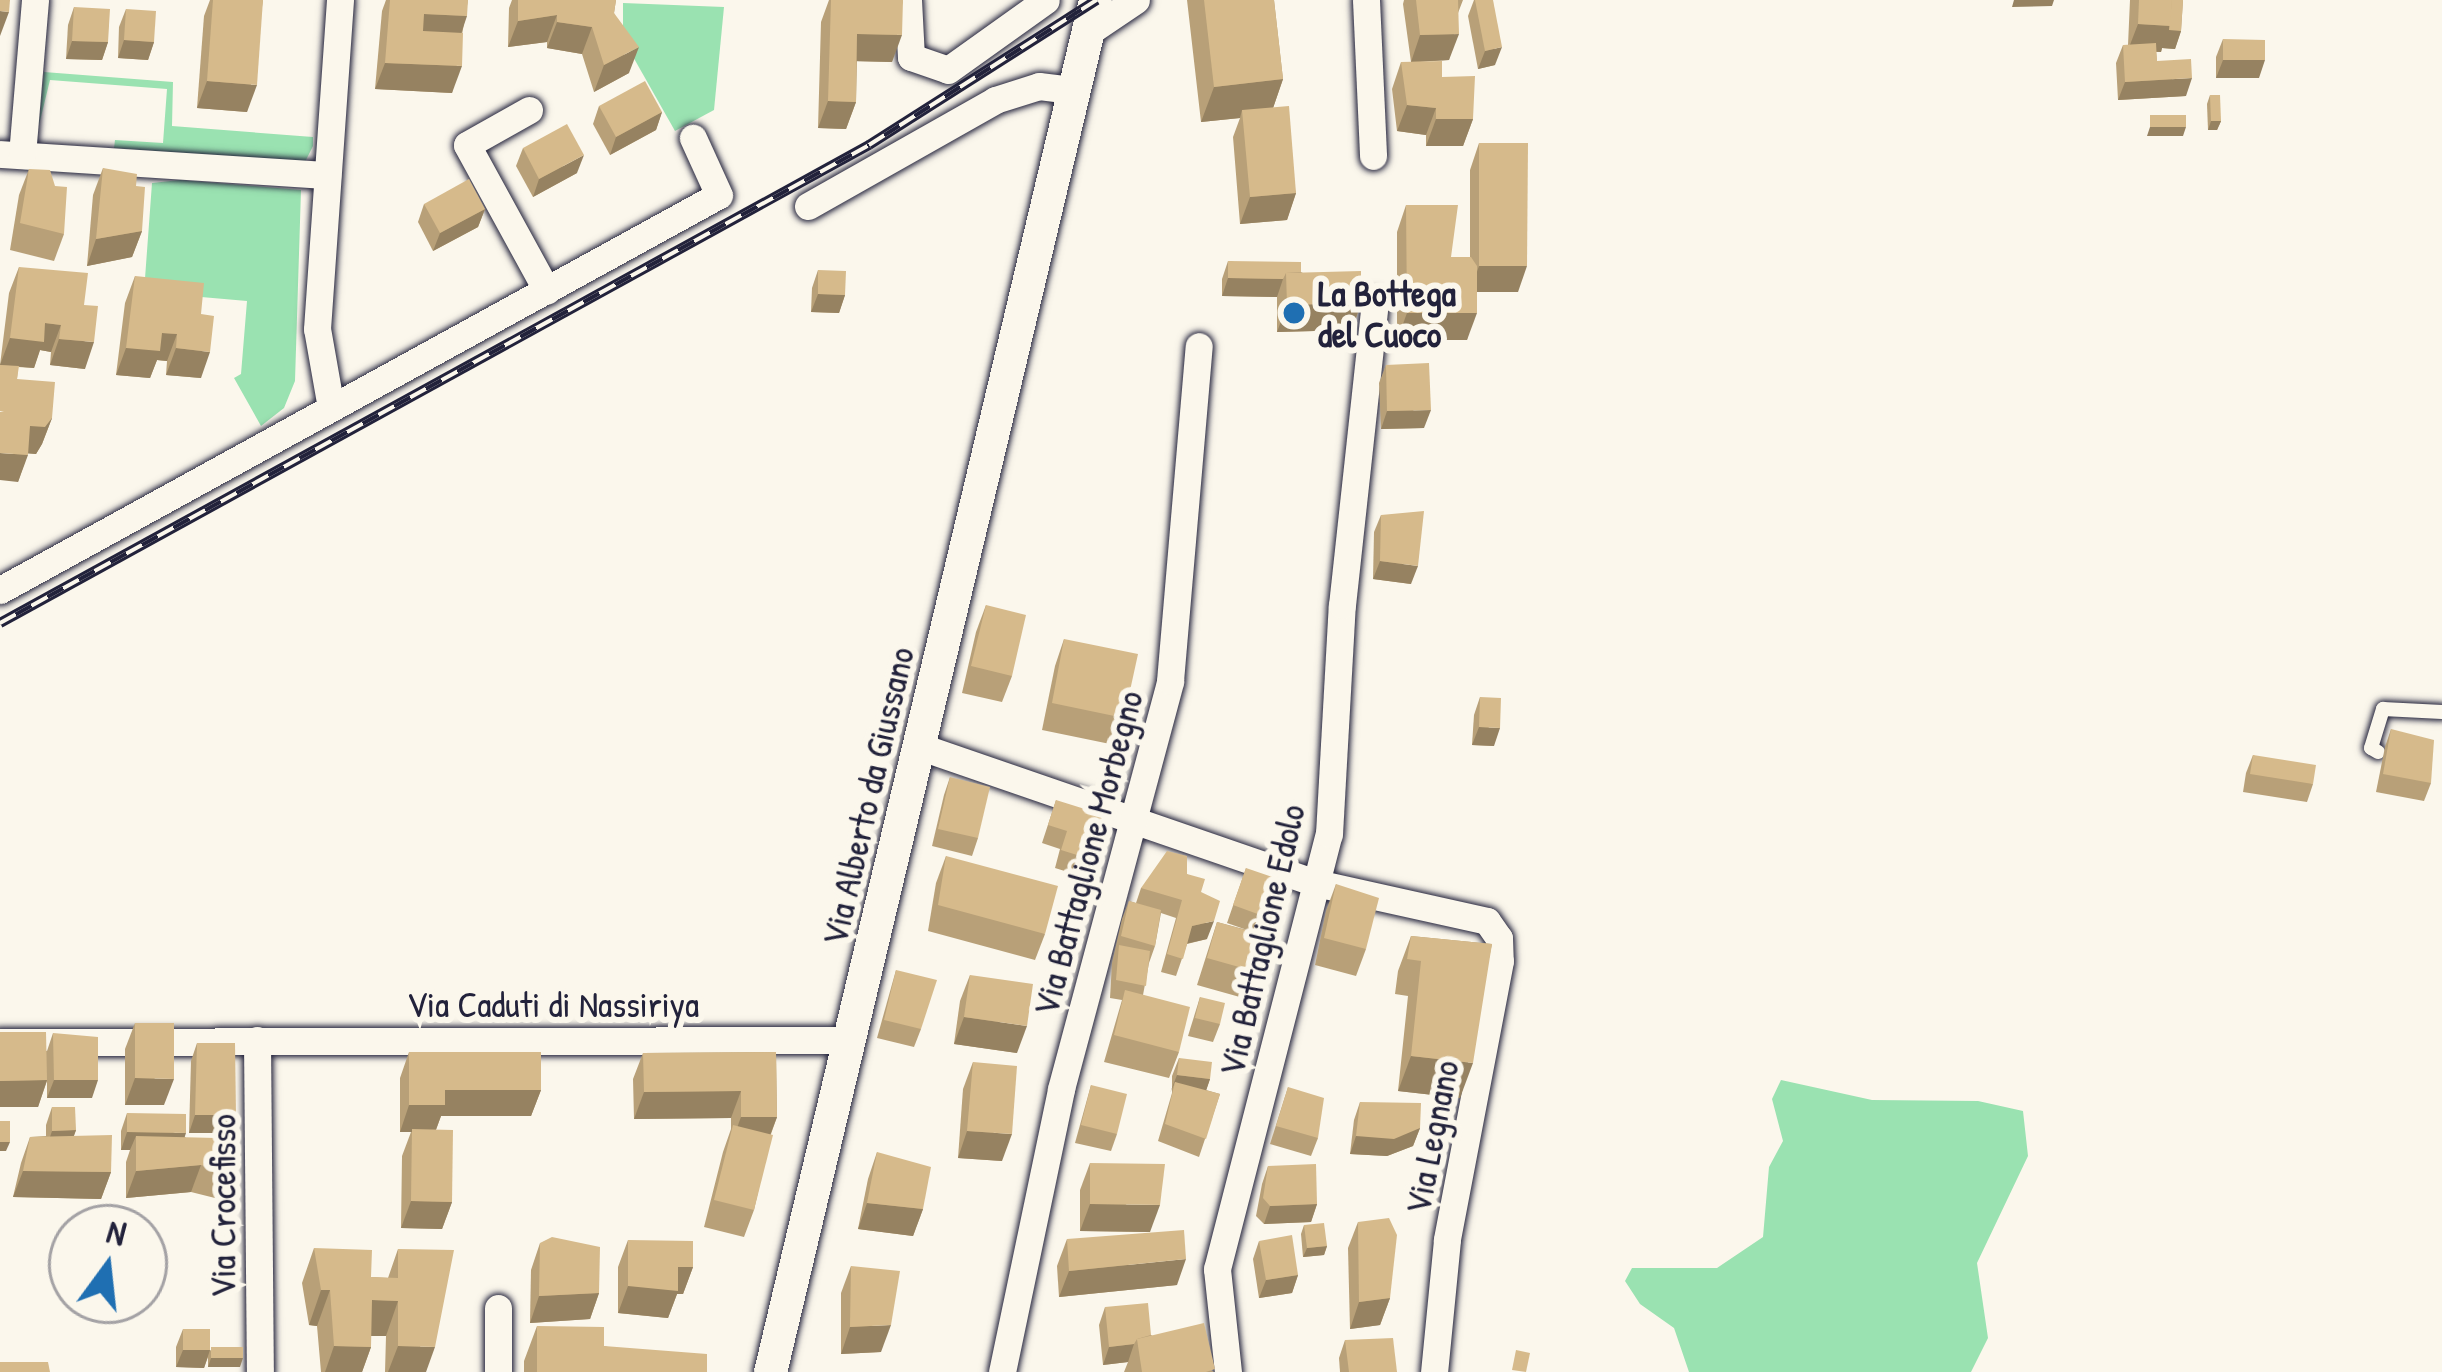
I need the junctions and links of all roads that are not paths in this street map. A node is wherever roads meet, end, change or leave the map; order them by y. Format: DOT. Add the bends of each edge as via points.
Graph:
graph roads {
  1 [pos="35,0"];
  2 [pos="340,0"];
  3 [pos="908,0"];
  4 [pos="1046,0"];
  5 [pos="1136,0"];
  6 [pos="1366,0"];
  7 [pos="1091,16"];
  8 [pos="1074,90"];
  9 [pos="529,110"];
  10 [pos="694,138"];
  11 [pos="11,154"];
  12 [pos="1372,157"];
  13 [pos="327,175"];
  14 [pos="808,206"];
  15 [pos="547,291"];
  16 [pos="1375,303"];
  17 [pos="1199,346"];
  18 [pos="331,408"];
  19 [pos="0,590"];
  20 [pos="2442,712"];
  21 [pos="918,746"];
  22 [pos="2378,752"];
  23 [pos="1134,817"];
  24 [pos="1316,884"];
  25 [pos="257,1040"];
  26 [pos="849,1040"];
  27 [pos="0,1042"];
  28 [pos="498,1308"];
  29 [pos="260,1372"];
  30 [pos="498,1372"];
  31 [pos="770,1372"];
  32 [pos="1002,1372"];
  33 [pos="1228,1372"];
  34 [pos="1434,1372"];
  1 -- 11 [label="street"];
  2 -- 13 [label="street"];
  3 -- 4 [label="street" via="911,57 948,70"];
  5 -- 7 [label="street"];
  6 -- 12 [label="street"];
  7 -- 8 [label="street, Via Alberto da Giussano"];
  8 -- 14 [label="street" via="1039,86 995,100"];
  8 -- 21 [label="street, Via Alberto da Giussano"];
  9 -- 15 [label="street" via="467,145"];
  10 -- 15 [label="street" via="718,195"];
  11 -- 13 [label="street"];
  13 -- 18 [label="street" via="317,350"];
  15 -- 18 [label="street"];
  16 -- 24 [label="street, Via Battaglione Edolo" via="1342,605 1329,834"];
  17 -- 23 [label="street, Via Battaglione Morbegno" via="1170,681"];
  18 -- 19 [label="street"];
  20 -- 22 [label="lane" via="2383,709 2371,748"];
  21 -- 23 [label="street"];
  21 -- 26 [label="street, Via Alberto da Giussano"];
  23 -- 24 [label="street"];
  23 -- 32 [label="street, Via Battaglione Morbegno" via="1056,1112"];
  24 -- 33 [label="street, Via Battaglione Edolo" via="1217,1269"];
  24 -- 34 [label="street, Via Legnano" via="1486,922 1499,938 1447,1240"];
  25 -- 26 [label="street, Via Caduti di Nassiriya"];
  25 -- 27 [label="street, Via Caduti di Nassiriya"];
  25 -- 29 [label="street, Via Crocefisso"];
  26 -- 31 [label="street, Via Alberto da Giussano"];
  28 -- 30 [label="street"];
}
